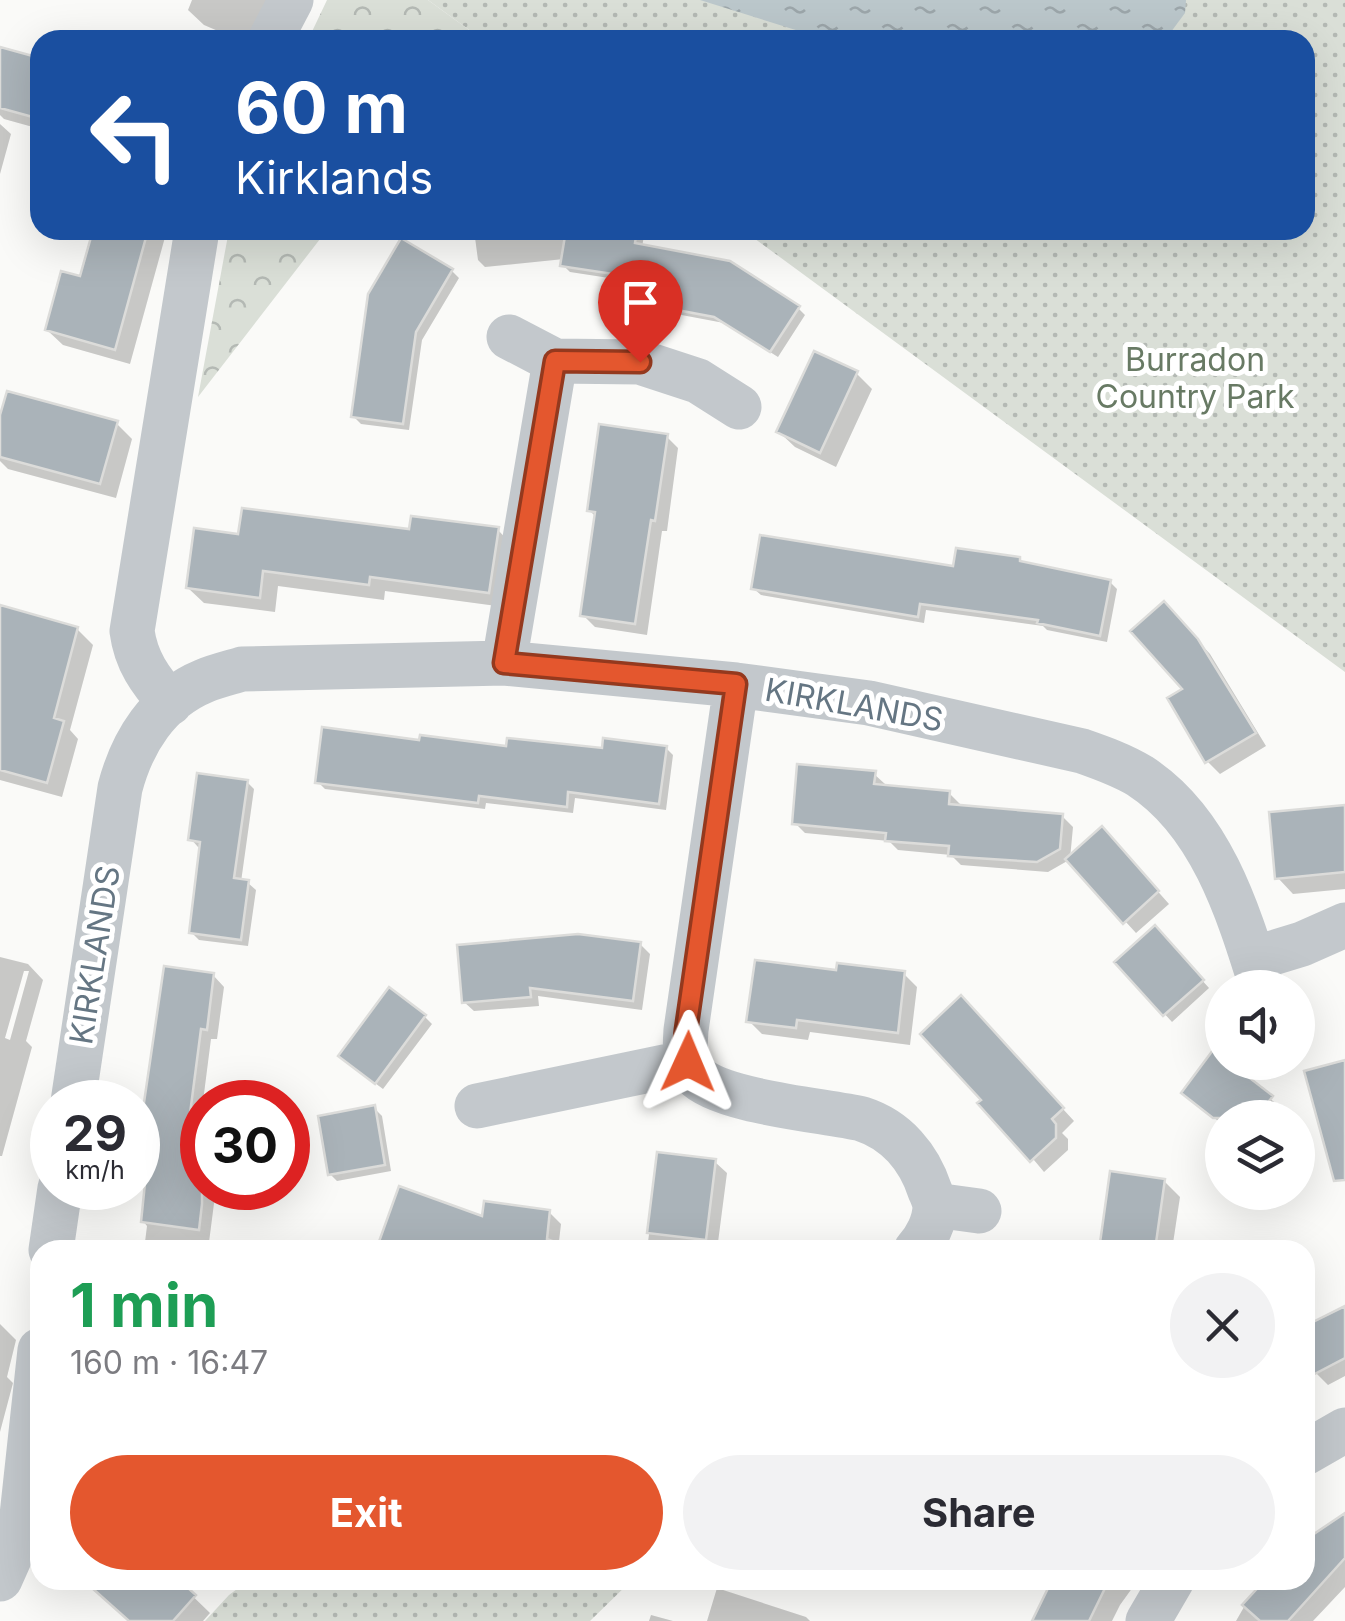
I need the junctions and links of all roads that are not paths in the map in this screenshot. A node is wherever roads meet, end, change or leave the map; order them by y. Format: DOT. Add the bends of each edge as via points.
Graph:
graph roads {
  1 [pos="291,0"];
  2 [pos="275,30"];
  3 [pos="195,240"];
  4 [pos="509,337"];
  5 [pos="555,361"];
  6 [pos="739,407"];
  7 [pos="504,663"];
  8 [pos="736,684"];
  9 [pos="170,703"];
  10 [pos="1345,925"];
  11 [pos="1256,970"];
  12 [pos="1262,970"];
  13 [pos="688,1062"];
  14 [pos="76,1080"];
  15 [pos="477,1106"];
  16 [pos="935,1204"];
  17 [pos="57,1210"];
  18 [pos="980,1211"];
  19 [pos="52,1240"];
  20 [pos="924,1240"];
  21 [pos="30,1442"];
  22 [pos="0,1579"];
  23 [pos="1166,1590"];
  24 [pos="1148,1621"];
  1 -- 2 [label="street"];
  3 -- 9 [label="street" via="132,631 147,676"];
  4 -- 5 [label="street"];
  5 -- 6 [label="street" via="640,362 698,382"];
  5 -- 7 [label="street"];
  7 -- 8 [label="street, KIRKLANDS"];
  7 -- 9 [label="street, KIRKLANDS" via="242,670 202,682"];
  8 -- 11 [label="street, KIRKLANDS" via="869,703 1114,762 1162,794 1205,845"];
  8 -- 13 [label="street" via="686,1030"];
  9 -- 14 [label="street, KIRKLANDS" via="145,728 120,788"];
  10 -- 12 [label="street"];
  13 -- 15 [label="street"];
  13 -- 16 [label="street" via="704,1082 725,1091 880,1125 915,1158"];
  16 -- 18 [label="street"];
  16 -- 20 [label="street"];
  17 -- 19 [label="street"];
  21 -- 22 [label="street" via="20,1534"];
  23 -- 24 [label="street"];
}
